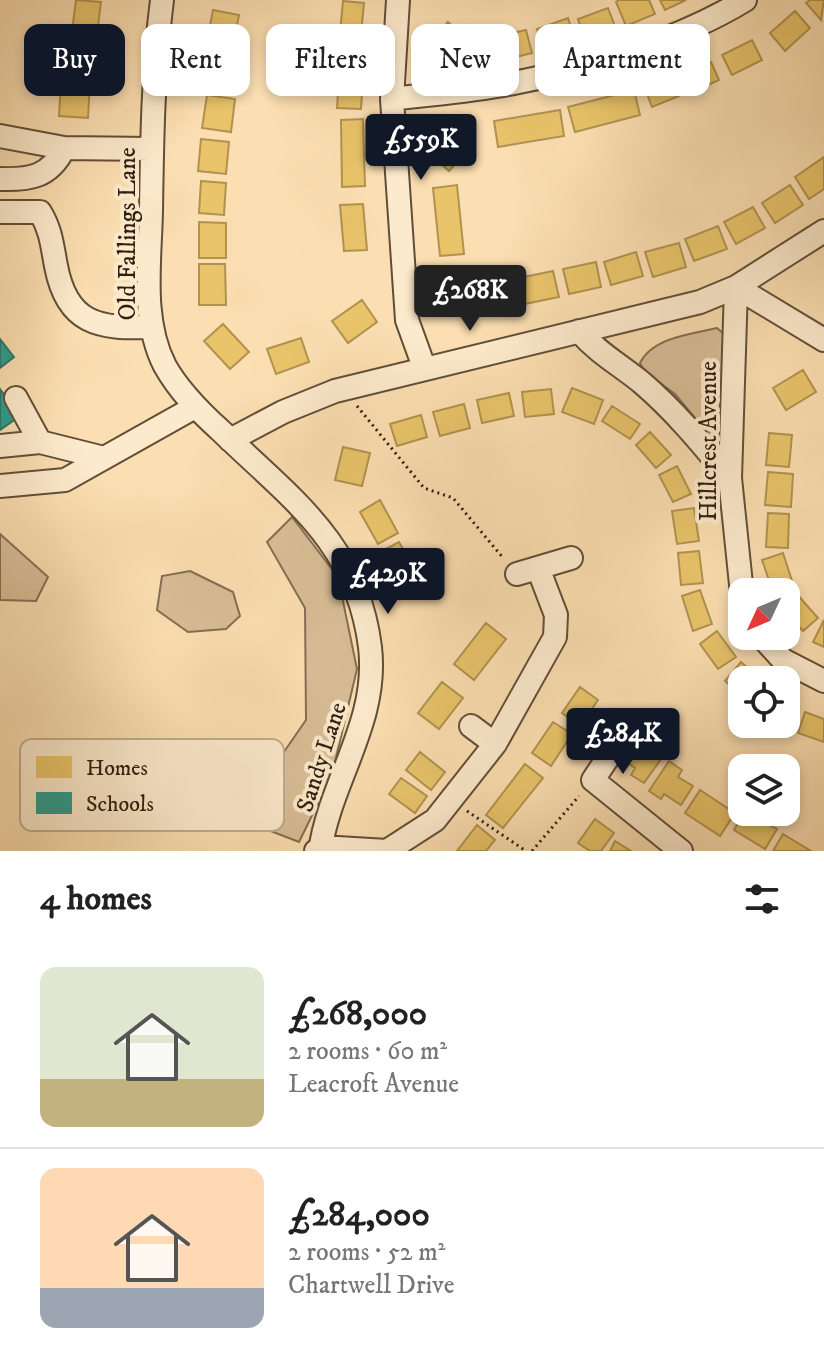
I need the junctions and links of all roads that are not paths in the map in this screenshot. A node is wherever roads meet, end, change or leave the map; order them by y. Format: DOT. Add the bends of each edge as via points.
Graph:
graph roads {
  1 [pos="162,0"];
  2 [pos="398,0"];
  3 [pos="745,0"];
  4 [pos="392,99"];
  5 [pos="0,136"];
  6 [pos="64,148"];
  7 [pos="152,149"];
  8 [pos="0,179"];
  9 [pos="0,212"];
  10 [pos="824,231"];
  11 [pos="736,287"];
  12 [pos="152,327"];
  13 [pos="579,331"];
  14 [pos="824,340"];
  15 [pos="424,367"];
  16 [pos="16,398"];
  17 [pos="195,407"];
  18 [pos="230,440"];
  19 [pos="40,442"];
  20 [pos="0,446"];
  21 [pos="104,458"];
  22 [pos="730,478"];
  23 [pos="0,486"];
  24 [pos="571,558"];
  25 [pos="740,578"];
  26 [pos="774,650"];
  27 [pos="824,681"];
  28 [pos="471,726"];
  29 [pos="495,744"];
  30 [pos="615,747"];
  31 [pos="319,850"];
  32 [pos="681,851"];
  1 -- 7 [label="street, Old Fallings Lane"];
  2 -- 4 [label="street"];
  3 -- 4 [label="street" via="704,22 612,57 514,83"];
  4 -- 15 [label="street" via="407,320"];
  5 -- 6 [label="street"];
  6 -- 7 [label="street"];
  6 -- 8 [label="street" via="43,175"];
  7 -- 12 [label="street, Old Fallings Lane"];
  9 -- 12 [label="street" via="40,212 50,229 60,287 79,317 113,329"];
  10 -- 11 [label="street"];
  11 -- 13 [label="street" via="667,312"];
  11 -- 14 [label="street"];
  11 -- 22 [label="street, Hillcrest Avenue"];
  12 -- 17 [label="street, Old Fallings Lane" via="166,366"];
  13 -- 15 [label="street"];
  13 -- 22 [label="street" via="683,422"];
  15 -- 18 [label="street" via="343,389"];
  16 -- 19 [label="street"];
  17 -- 18 [label="street, Old Fallings Lane"];
  17 -- 21 [label="street"];
  18 -- 31 [label="street, Sandy Lane" via="326,533 353,581 366,621 371,652 367,707"];
  19 -- 20 [label="street"];
  19 -- 21 [label="street"];
  21 -- 23 [label="street" via="65,480"];
  22 -- 25 [label="street, Hillcrest Avenue"];
  24 -- 29 [label="street" via="527,571 556,615 555,637"];
  26 -- 27 [label="street"];
  28 -- 29 [label="street"];
  29 -- 31 [label="street" via="435,820 387,851"];
  30 -- 32 [label="street" via="593,780"];
}
